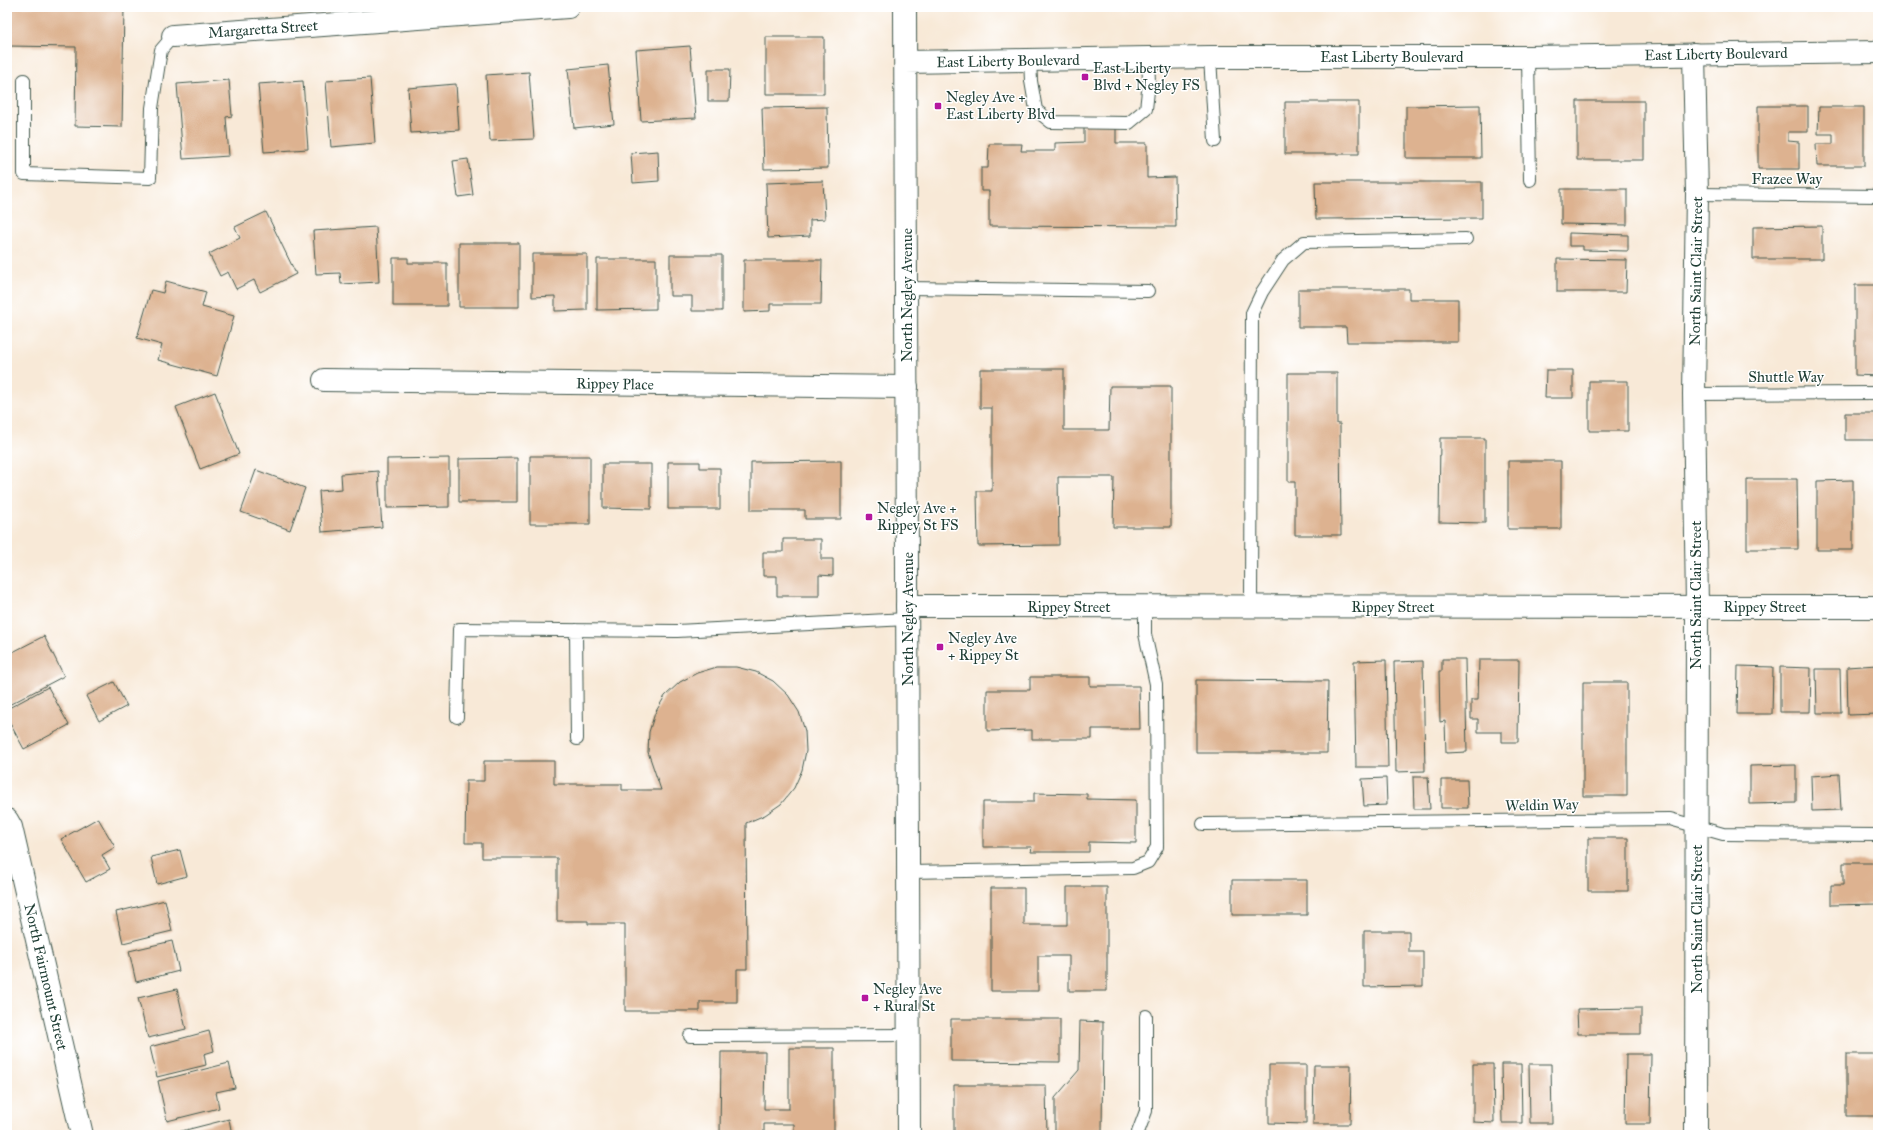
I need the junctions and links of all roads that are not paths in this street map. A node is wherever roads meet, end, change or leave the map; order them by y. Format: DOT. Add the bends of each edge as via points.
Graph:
graph roads {
  1 [pos="568,7"];
  2 [pos="906,7"];
  3 [pos="173,36"];
  4 [pos="1878,52"];
  5 [pos="1694,54"];
  6 [pos="1210,57"];
  7 [pos="1528,57"];
  8 [pos="1148,58"];
  9 [pos="1030,60"];
  10 [pos="906,62"];
  11 [pos="24,80"];
  12 [pos="1215,141"];
  13 [pos="1530,180"];
  14 [pos="1697,194"];
  15 [pos="1878,196"];
  16 [pos="1466,239"];
  17 [pos="907,288"];
  18 [pos="1148,291"];
  19 [pos="324,380"];
  20 [pos="907,387"];
  21 [pos="1878,393"];
  22 [pos="1694,394"];
  23 [pos="1145,607"];
  24 [pos="1251,607"];
  25 [pos="1697,607"];
  26 [pos="1878,607"];
  27 [pos="907,612"];
  28 [pos="576,630"];
  29 [pos="457,717"];
  30 [pos="577,739"];
  31 [pos="7,820"];
  32 [pos="1203,824"];
  33 [pos="1697,827"];
  34 [pos="1878,835"];
  35 [pos="908,872"];
  36 [pos="1146,1016"];
  37 [pos="909,1035"];
  38 [pos="690,1036"];
  39 [pos="82,1135"];
  40 [pos="909,1135"];
  41 [pos="1136,1135"];
  42 [pos="1696,1135"];
  1 -- 3 [label="street, Margaretta Street"];
  2 -- 10 [label="street, North Negley Avenue"];
  3 -- 11 [label="lane" via="161,50 152,108 150,178 24,174"];
  4 -- 5 [label="street, East Liberty Boulevard"];
  5 -- 7 [label="street, East Liberty Boulevard"];
  5 -- 14 [label="street, North Saint Clair Street"];
  6 -- 7 [label="street, East Liberty Boulevard"];
  6 -- 8 [label="street, East Liberty Boulevard"];
  6 -- 12 [label="lane"];
  7 -- 13 [label="lane"];
  8 -- 9 [label="street, East Liberty Boulevard"];
  8 -- 9 [label="lane" via="1146,109 1129,123 1051,122 1036,110"];
  9 -- 10 [label="street, East Liberty Boulevard"];
  10 -- 17 [label="street, North Negley Avenue"];
  14 -- 15 [label="lane, Frazee Way"];
  14 -- 22 [label="street, North Saint Clair Street"];
  16 -- 24 [label="lane" via="1304,242 1283,260 1262,292 1252,313"];
  17 -- 18 [label="lane"];
  17 -- 20 [label="street, North Negley Avenue"];
  19 -- 20 [label="street, Rippey Place"];
  20 -- 27 [label="street, North Negley Avenue"];
  21 -- 22 [label="lane, Shuttle Way"];
  22 -- 25 [label="street, North Saint Clair Street"];
  23 -- 24 [label="street, Rippey Street"];
  23 -- 27 [label="street, Rippey Street"];
  23 -- 35 [label="lane" via="1145,634 1156,684 1157,846 1148,862 1133,868"];
  24 -- 25 [label="street, Rippey Street"];
  25 -- 26 [label="street, Rippey Street"];
  25 -- 33 [label="street, North Saint Clair Street"];
  27 -- 28 [label="lane" via="677,631"];
  27 -- 35 [label="street, North Negley Avenue"];
  28 -- 29 [label="lane" via="458,629"];
  28 -- 30 [label="lane"];
  31 -- 39 [label="street, North Fairmount Street"];
  32 -- 33 [label="lane, Weldin Way" via="1670,819"];
  33 -- 34 [label="lane, Weldin Way" via="1723,834"];
  33 -- 42 [label="street, North Saint Clair Street"];
  35 -- 37 [label="street, North Negley Avenue"];
  36 -- 41 [label="lane" via="1146,1111"];
  37 -- 38 [label="lane"];
  37 -- 40 [label="street, North Negley Avenue"];
}
